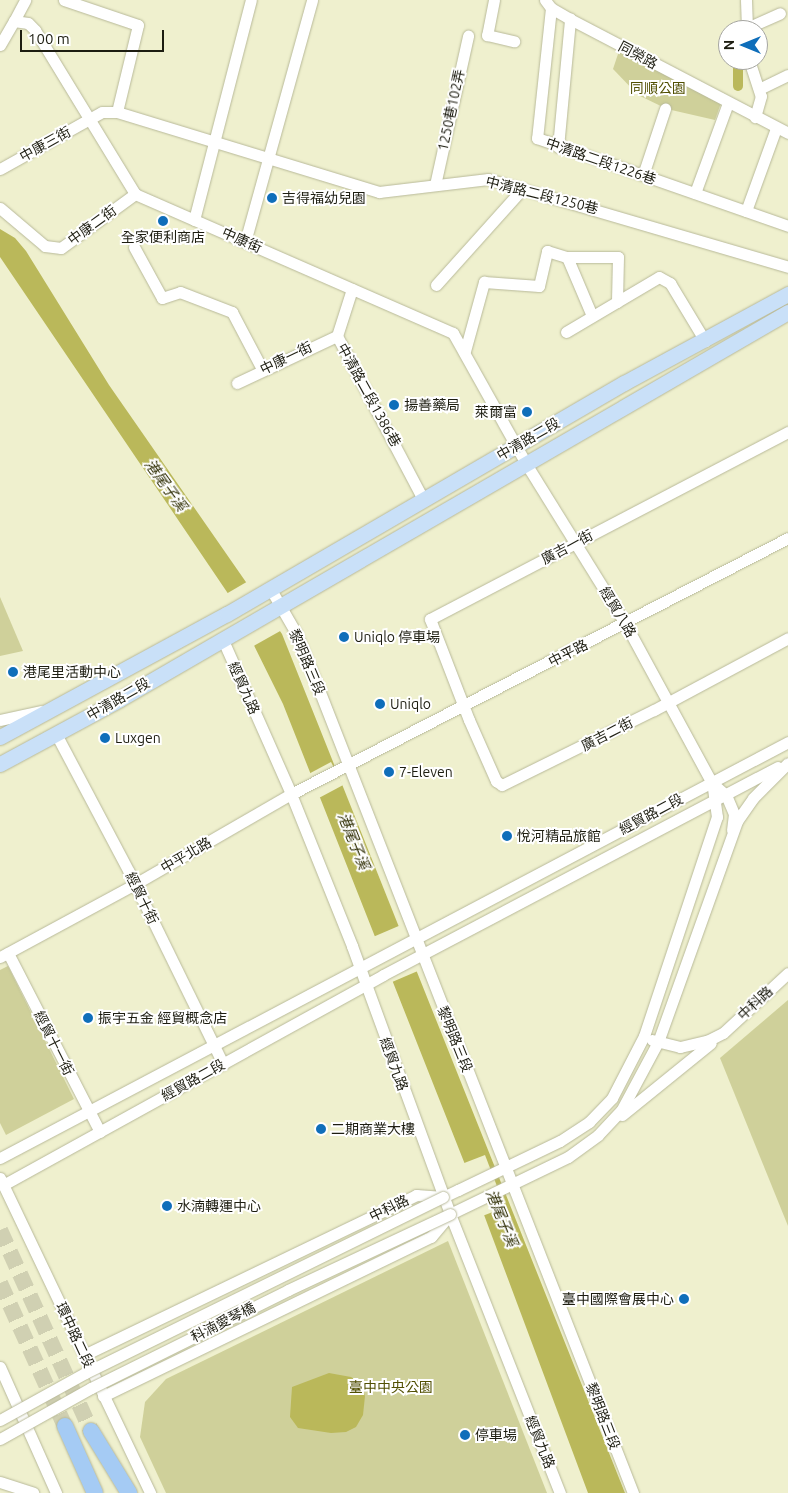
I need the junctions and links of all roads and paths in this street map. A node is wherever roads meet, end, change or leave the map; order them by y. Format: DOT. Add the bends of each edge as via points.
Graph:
graph roads {
  1 [pos="26,0"];
  2 [pos="64,0"];
  3 [pos="251,0"];
  4 [pos="312,0"];
  5 [pos="494,0"];
  6 [pos="746,0"];
  7 [pos="548,4"];
  8 [pos="780,13"];
  9 [pos="570,19"];
  10 [pos="747,20"];
  11 [pos="766,20"];
  12 [pos="14,21"];
  13 [pos="468,36"];
  14 [pos="514,41"];
  15 [pos="0,45"];
  16 [pos="752,70"];
  17 [pos="788,75"];
  18 [pos="759,90"];
  19 [pos="728,103"];
  20 [pos="665,109"];
  21 [pos="117,112"];
  22 [pos="755,117"];
  23 [pos="91,118"];
  24 [pos="783,129"];
  25 [pos="215,140"];
  26 [pos="558,147"];
  27 [pos="267,159"];
  28 [pos="0,169"];
  29 [pos="643,175"];
  30 [pos="434,185"];
  31 [pos="522,188"];
  32 [pos="695,193"];
  33 [pos="135,194"];
  34 [pos="0,208"];
  35 [pos="746,211"];
  36 [pos="194,220"];
  37 [pos="788,226"];
  38 [pos="245,242"];
  39 [pos="134,247"];
  40 [pos="566,257"];
  41 [pos="788,268"];
  42 [pos="436,285"];
  43 [pos="352,289"];
  44 [pos="788,294"];
  45 [pos="617,302"];
  46 [pos="788,312"];
  47 [pos="592,316"];
  48 [pos="566,332"];
  49 [pos="337,336"];
  50 [pos="705,341"];
  51 [pos="465,351"];
  52 [pos="262,369"];
  53 [pos="237,383"];
  54 [pos="788,432"];
  55 [pos="516,445"];
  56 [pos="525,462"];
  57 [pos="423,499"];
  58 [pos="788,538"];
  59 [pos="575,543"];
  60 [pos="270,588"];
  61 [pos="281,605"];
  62 [pos="625,623"];
  63 [pos="228,634"];
  64 [pos="788,638"];
  65 [pos="670,702"];
  66 [pos="464,707"];
  67 [pos="52,709"];
  68 [pos="0,720"];
  69 [pos="56,734"];
  70 [pos="0,737"];
  71 [pos="788,742"];
  72 [pos="788,762"];
  73 [pos="0,764"];
  74 [pos="343,767"];
  75 [pos="712,783"];
  76 [pos="296,791"];
  77 [pos="726,795"];
  78 [pos="714,802"];
  79 [pos="732,830"];
  80 [pos="135,884"];
  81 [pos="411,940"];
  82 [pos="4,955"];
  83 [pos="419,956"];
  84 [pos="359,969"];
  85 [pos="788,972"];
  86 [pos="365,985"];
  87 [pos="723,1033"];
  88 [pos="644,1036"];
  89 [pos="658,1042"];
  90 [pos="214,1047"];
  91 [pos="223,1064"];
  92 [pos="88,1110"];
  93 [pos="100,1132"];
  94 [pos="598,1135"];
  95 [pos="0,1158"];
  96 [pos="506,1168"];
  97 [pos="2,1182"];
  98 [pos="512,1185"];
  99 [pos="449,1194"];
  100 [pos="454,1212"];
  101 [pos="84,1355"];
  102 [pos="0,1367"];
  103 [pos="103,1396"];
  104 [pos="0,1420"];
  105 [pos="0,1439"];
  106 [pos="0,1482"];
  107 [pos="33,1493"];
  108 [pos="56,1493"];
  109 [pos="86,1493"];
  110 [pos="95,1493"];
  111 [pos="120,1493"];
  112 [pos="129,1493"];
  113 [pos="150,1493"];
  114 [pos="560,1493"];
  115 [pos="633,1493"];
  1 -- 12 [label="street"];
  2 -- 21 [label="street" via="138,25"];
  3 -- 25 [label="street"];
  4 -- 27 [label="street"];
  5 -- 14 [label="street" via="487,35"];
  6 -- 10 [label="street"];
  7 -- 9 [label="street, 同榮路"];
  7 -- 26 [label="street, 中清路二段1226巷" via="537,138"];
  8 -- 11 [label="street"];
  9 -- 19 [label="street, 同榮路"];
  9 -- 26 [label="street"];
  12 -- 15 [label="street"];
  12 -- 23 [label="street" via="28,23 35,30"];
  13 -- 30 [label="street, 1250巷102弄"];
  16 -- 18 [label="street"];
  17 -- 18 [label="street"];
  18 -- 22 [label="street" via="761,96"];
  19 -- 22 [label="street, 同榮路"];
  19 -- 32 [label="street"];
  20 -- 29 [label="street"];
  21 -- 23 [label="street, 中清路二段1250巷" via="102,112"];
  21 -- 25 [label="street, 中清路二段1250巷"];
  22 -- 24 [label="street, 同榮路"];
  23 -- 28 [label="street, 中康三街"];
  23 -- 33 [label="street"];
  24 -- 35 [label="street"];
  25 -- 27 [label="street, 中清路二段1250巷"];
  25 -- 36 [label="street"];
  26 -- 29 [label="street, 中清路二段1226巷"];
  27 -- 30 [label="street, 中清路二段1250巷" via="379,192"];
  27 -- 38 [label="street"];
  29 -- 32 [label="street, 中清路二段1226巷"];
  30 -- 31 [label="street, 中清路二段1250巷" via="488,179"];
  31 -- 41 [label="street, 中清路二段1250巷"];
  31 -- 42 [label="street"];
  32 -- 35 [label="street, 中清路二段1226巷"];
  33 -- 34 [label="street, 中康二街" via="61,248 45,246"];
  33 -- 36 [label="street, 中康街"];
  35 -- 37 [label="street, 中清路二段1226巷"];
  36 -- 38 [label="street, 中康街"];
  38 -- 43 [label="street, 中康街"];
  39 -- 52 [label="street" via="162,298 180,292 232,312"];
  40 -- 45 [label="street" via="618,257"];
  40 -- 47 [label="street"];
  40 -- 51 [label="street" via="547,251 539,286 484,282"];
  43 -- 49 [label="street, 中清路二段1386巷"];
  43 -- 51 [label="street, 中康街" via="453,333"];
  44 -- 50 [label="main road, 中清路二段"];
  45 -- 47 [label="street"];
  45 -- 50 [label="street" via="660,277 670,283"];
  46 -- 56 [label="main road, 中清路二段"];
  47 -- 48 [label="street"];
  49 -- 52 [label="street, 中康一街"];
  49 -- 57 [label="street, 中清路二段1386巷"];
  50 -- 55 [label="main road, 中清路二段"];
  51 -- 55 [label="street, 中康街"];
  52 -- 53 [label="street, 中康一街"];
  54 -- 59 [label="street, 廣吉一街"];
  55 -- 56 [label="street, 經貿八路"];
  55 -- 57 [label="main road, 中清路二段"];
  56 -- 59 [label="street, 經貿八路"];
  56 -- 61 [label="main road, 中清路二段"];
  57 -- 60 [label="main road, 中清路二段"];
  58 -- 62 [label="street, 中平路"];
  59 -- 62 [label="street, 經貿八路"];
  59 -- 66 [label="street, 廣吉一街" via="430,620"];
  60 -- 61 [label="street, 黎明路三段"];
  60 -- 67 [label="main road, 中清路二段"];
  61 -- 63 [label="main road, 中清路二段"];
  61 -- 74 [label="street, 黎明路三段" via="309,666"];
  62 -- 65 [label="street, 經貿八路"];
  62 -- 66 [label="street, 中平路"];
  63 -- 69 [label="main road, 中清路二段"];
  63 -- 76 [label="street, 經貿九路"];
  64 -- 65 [label="street, 廣吉二街"];
  65 -- 66 [label="street, 廣吉二街" via="502,786 496,781"];
  65 -- 75 [label="street, 經貿八路"];
  66 -- 74 [label="street, 中平路"];
  67 -- 68 [label="street"];
  67 -- 70 [label="main road, 中清路二段"];
  69 -- 73 [label="main road, 中清路二段"];
  69 -- 80 [label="street, 經貿十街"];
  71 -- 75 [label="street, 經貿路二段"];
  72 -- 77 [label="street, 經貿路二段"];
  72 -- 79 [label="street" via="753,798"];
  74 -- 76 [label="street, 中平北路"];
  74 -- 81 [label="street, 黎明路三段"];
  75 -- 77 [label="street, 經貿八路"];
  75 -- 78 [label="street, 經貿八路"];
  75 -- 81 [label="street, 經貿路二段"];
  76 -- 80 [label="street, 中平北路"];
  76 -- 84 [label="street, 經貿九路"];
  77 -- 78 [label="street, 經貿路二段"];
  77 -- 79 [label="street" via="734,814"];
  78 -- 83 [label="street, 經貿路二段"];
  78 -- 88 [label="street, 經貿八路" via="717,817"];
  79 -- 89 [label="street"];
  80 -- 82 [label="street, 中平北路"];
  80 -- 90 [label="street, 經貿十街"];
  81 -- 83 [label="street, 黎明路三段"];
  81 -- 84 [label="street, 經貿路二段"];
  82 -- 92 [label="street, 經貿十一街"];
  83 -- 86 [label="street, 經貿路二段"];
  83 -- 96 [label="street, 黎明路三段"];
  84 -- 86 [label="street, 經貿九路"];
  84 -- 90 [label="street, 經貿路二段"];
  85 -- 87 [label="street, 中科路"];
  86 -- 91 [label="street, 經貿路二段"];
  86 -- 99 [label="street, 經貿九路"];
  87 -- 89 [label="street, 中科路" via="688,1047"];
  87 -- 94 [label="street, 中科路"];
  88 -- 89 [label="street, 中科路"];
  88 -- 96 [label="street, 中科路" via="612,1098 589,1122 560,1142"];
  89 -- 94 [label="street, 中科路" via="622,1109"];
  90 -- 91 [label="street, 經貿十街"];
  90 -- 92 [label="street, 經貿路二段"];
  91 -- 93 [label="street, 經貿路二段"];
  92 -- 93 [label="street, 經貿十一街"];
  92 -- 95 [label="street, 經貿路二段"];
  93 -- 97 [label="street, 經貿路二段"];
  94 -- 98 [label="street, 中科路" via="568,1157"];
  96 -- 98 [label="street, 黎明路三段"];
  96 -- 99 [label="street, 中科路"];
  97 -- 101 [label="street, 環中路二段"];
  98 -- 100 [label="street, 中科路"];
  98 -- 115 [label="street, 黎明路三段"];
  99 -- 100 [label="street, 經貿九路"];
  99 -- 101 [label="street, 中科路" via="416,1195"];
  99 -- 104 [label="street, 科湳愛琴橋, bridge" via="85,1373"];
  100 -- 103 [label="street, 中科路" via="431,1237"];
  100 -- 105 [label="street, 科湳愛琴橋, bridge" via="91,1388"];
  100 -- 114 [label="street, 經貿九路"];
  101 -- 103 [label="street, 環中路二段"];
  102 -- 108 [label="street"];
  103 -- 113 [label="street, 環中路二段"];
  106 -- 107 [label="street"];
  109 -- 110 [label="highway" via="64,1426"];
  111 -- 112 [label="highway" via="91,1432"];
}
